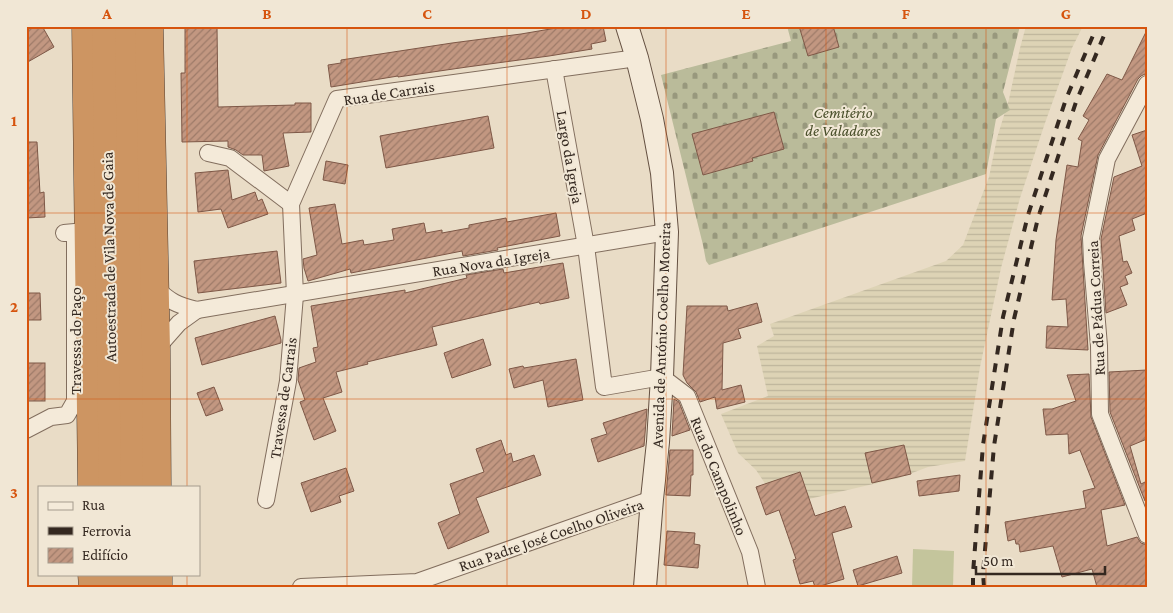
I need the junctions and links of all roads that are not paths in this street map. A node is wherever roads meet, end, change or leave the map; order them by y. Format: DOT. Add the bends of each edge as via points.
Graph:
graph roads {
  1 [pos="86,26"];
  2 [pos="106,26"];
  3 [pos="129,26"];
  4 [pos="150,26"];
  5 [pos="627,26"];
  6 [pos="637,58"];
  7 [pos="554,70"];
  8 [pos="1147,84"];
  9 [pos="208,153"];
  10 [pos="291,204"];
  11 [pos="667,232"];
  12 [pos="64,233"];
  13 [pos="586,246"];
  14 [pos="155,286"];
  15 [pos="295,295"];
  16 [pos="197,310"];
  17 [pos="156,348"];
  18 [pos="662,378"];
  19 [pos="26,430"];
  20 [pos="92,486"];
  21 [pos="113,486"];
  22 [pos="135,486"];
  23 [pos="157,486"];
  24 [pos="652,499"];
  25 [pos="266,500"];
  26 [pos="1147,535"];
  27 [pos="301,587"];
  28 [pos="645,587"];
  29 [pos="757,587"];
  1 -- 20 [label="highway"];
  2 -- 21 [label="highway, Autoestrada de Vila Nova de Gaia"];
  3 -- 22 [label="highway, Autoestrada de Vila Nova de Gaia"];
  4 -- 14 [label="highway"];
  5 -- 6 [label="street, Avenida de António Coelho Moreira"];
  6 -- 7 [label="street"];
  6 -- 11 [label="street, Avenida de António Coelho Moreira" via="660,164"];
  7 -- 10 [label="street, Rua de Carrais" via="337,99"];
  7 -- 13 [label="street, Largo da Igreja"];
  8 -- 26 [label="street, Rua de Pádua Correia" via="1107,159 1091,238 1100,414"];
  9 -- 10 [label="street" via="230,158"];
  10 -- 15 [label="street, Rua de Carrais"];
  11 -- 13 [label="street"];
  11 -- 18 [label="street, Avenida de António Coelho Moreira"];
  12 -- 19 [label="street, Travessa do Paço" via="75,232 75,401 67,415 51,417"];
  13 -- 15 [label="street, Rua Nova da Igreja"];
  13 -- 18 [label="street" via="604,388"];
  14 -- 16 [label="street, Rua Nova da Igreja" via="168,300"];
  14 -- 17 [label="highway"];
  15 -- 16 [label="street, Rua Nova da Igreja"];
  15 -- 25 [label="street, Travessa de Carrais" via="288,381"];
  16 -- 17 [label="street, Rua Nova da Igreja"];
  17 -- 23 [label="highway"];
  18 -- 24 [label="street, Avenida de António Coelho Moreira"];
  18 -- 29 [label="street, Rua do Campolinho" via="687,396 750,552"];
  24 -- 27 [label="street, Rua Padre José Coelho Oliveira" via="417,582"];
  24 -- 28 [label="street, Avenida de António Coelho Moreira"];
}
